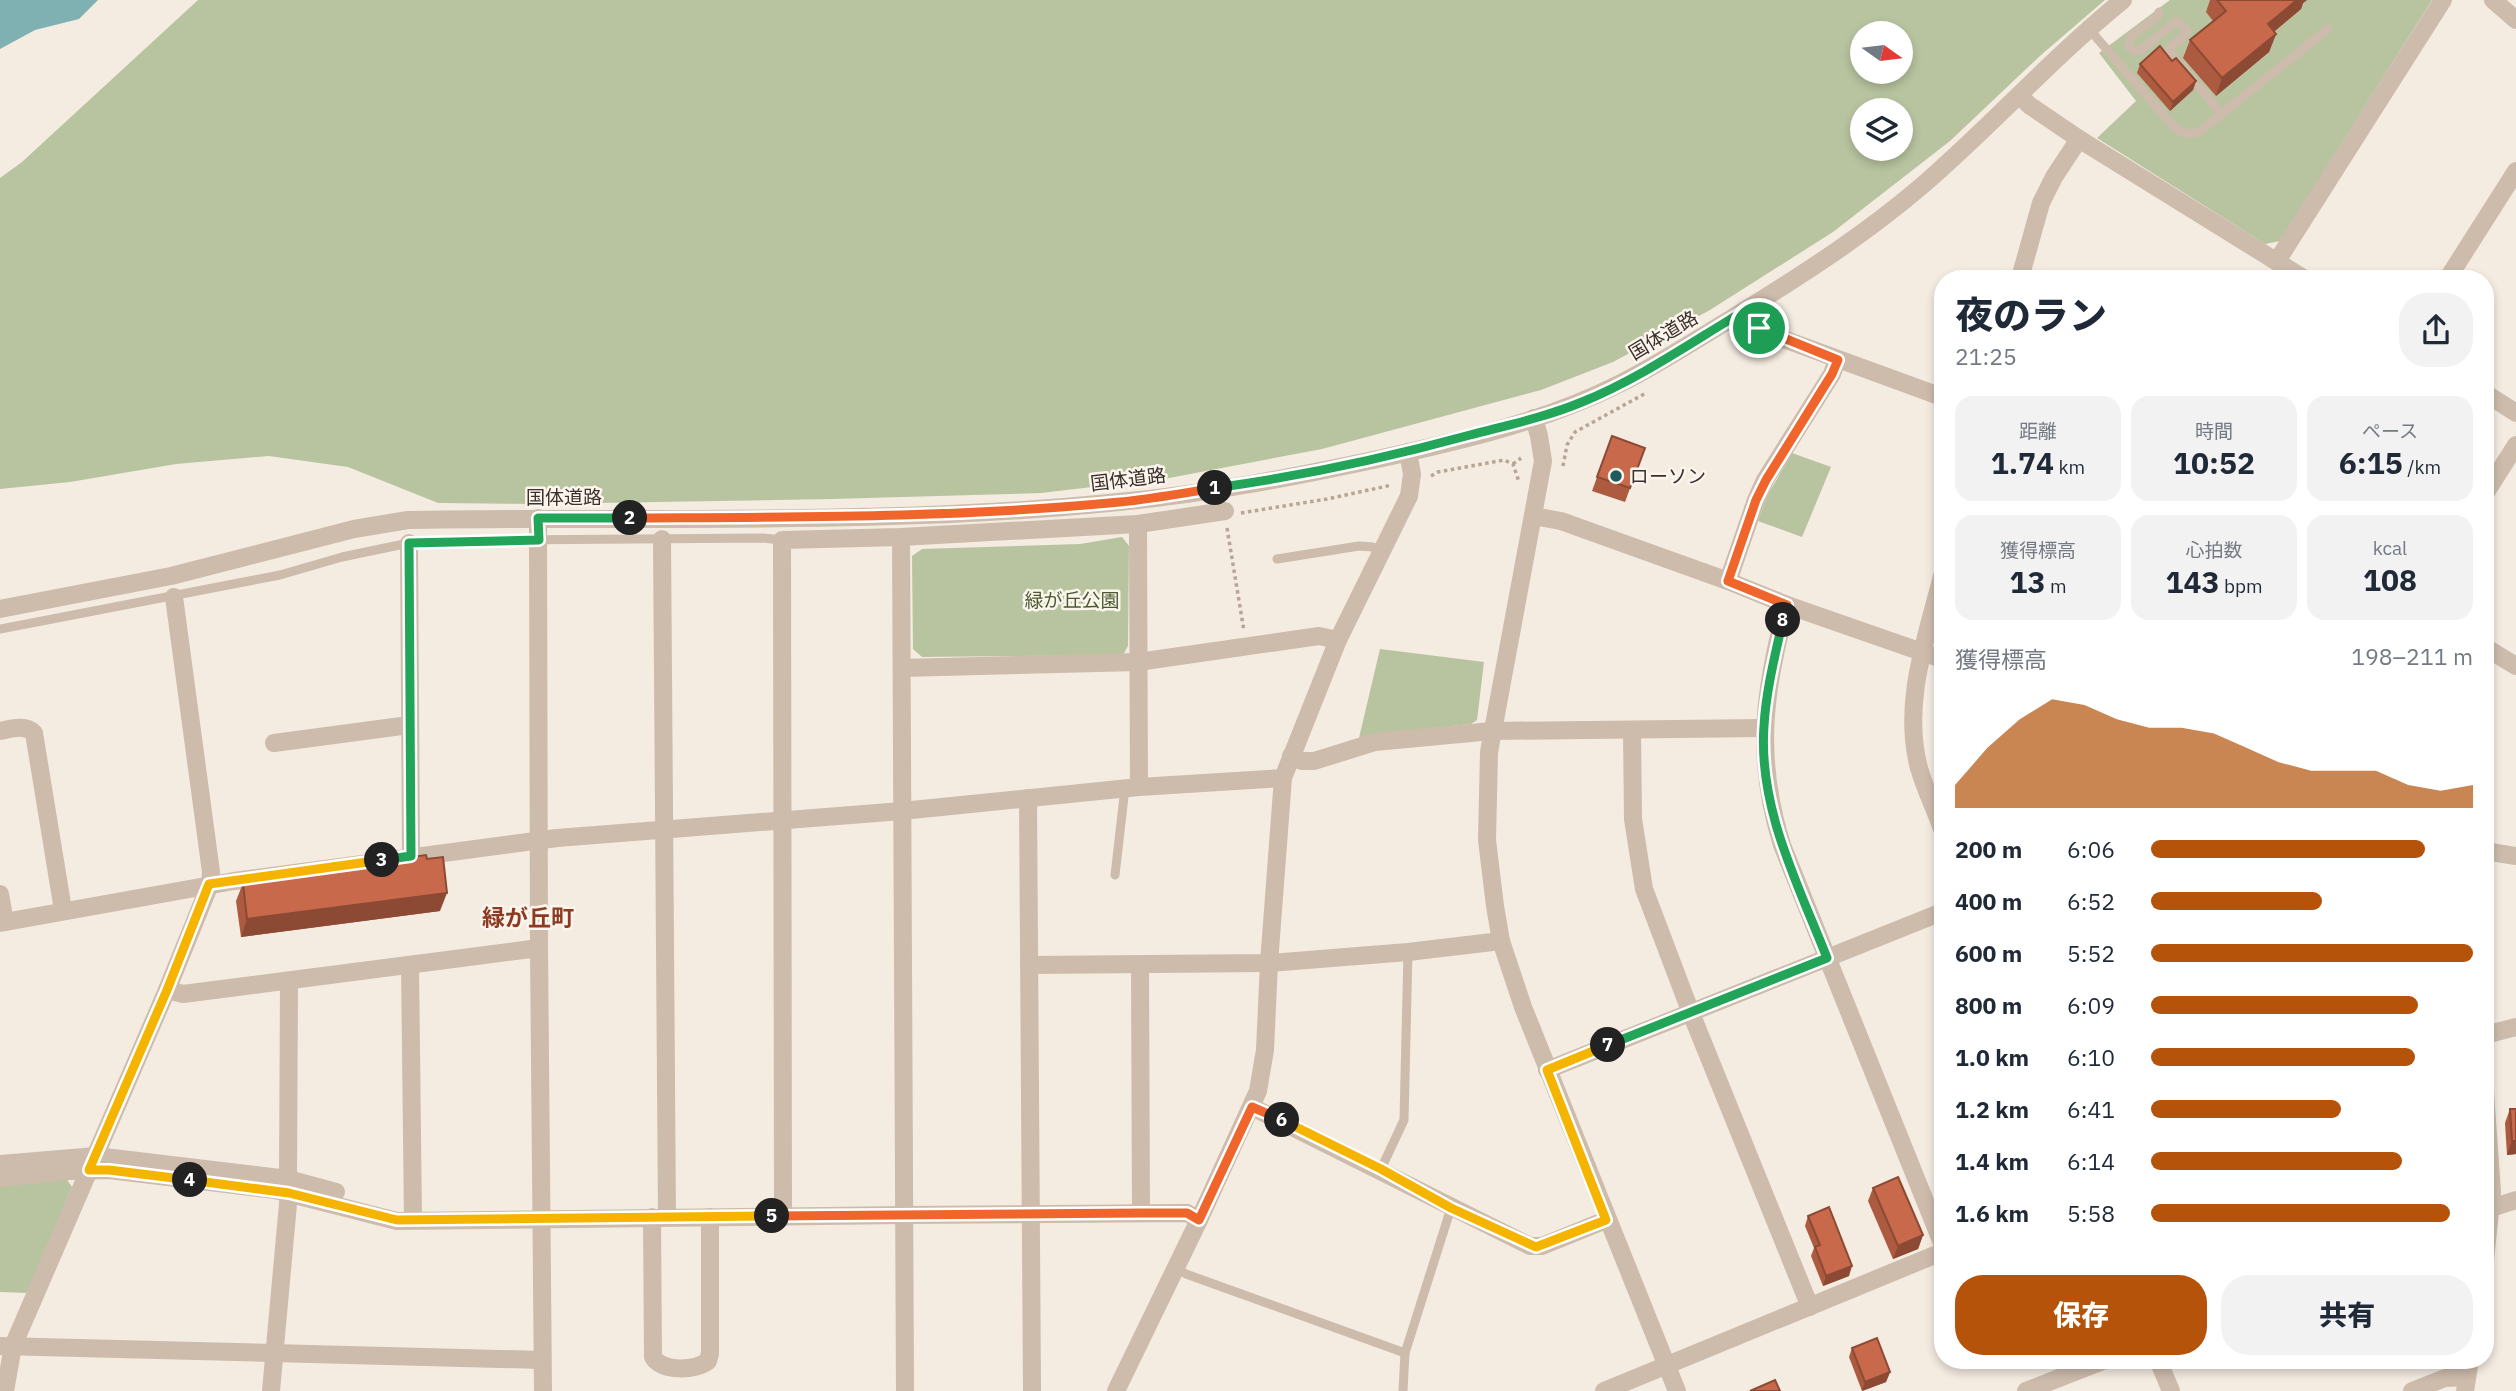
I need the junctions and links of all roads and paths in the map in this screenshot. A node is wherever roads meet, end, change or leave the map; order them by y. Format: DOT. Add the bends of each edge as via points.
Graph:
graph roads {
  1 [pos="2123,0"];
  2 [pos="2443,0"];
  3 [pos="2493,0"];
  4 [pos="2159,12"];
  5 [pos="2516,20"];
  6 [pos="2089,29"];
  7 [pos="2328,29"];
  8 [pos="2020,96"];
  9 [pos="2222,114"];
  10 [pos="2079,139"];
  11 [pos="2516,171"];
  12 [pos="2277,261"];
  13 [pos="2022,270"];
  14 [pos="2291,270"];
  15 [pos="2453,270"];
  16 [pos="1744,311"];
  17 [pos="1838,360"];
  18 [pos="1650,391"];
  19 [pos="1934,394"];
  20 [pos="2494,399"];
  21 [pos="2516,413"];
  22 [pos="1534,418"];
  23 [pos="2516,445"];
  24 [pos="1408,452"];
  25 [pos="1521,458"];
  26 [pos="1513,464"];
  27 [pos="1561,472"];
  28 [pos="1429,477"];
  29 [pos="2494,480"];
  30 [pos="1400,483"];
  31 [pos="1519,484"];
  32 [pos="1225,513"];
  33 [pos="1533,516"];
  34 [pos="538,518"];
  35 [pos="1138,524"];
  36 [pos="410,531"];
  37 [pos="901,537"];
  38 [pos="662,539"];
  39 [pos="539,540"];
  40 [pos="782,540"];
  41 [pos="1382,551"];
  42 [pos="1277,559"];
  43 [pos="1728,581"];
  44 [pos="174,597"];
  45 [pos="1787,605"];
  46 [pos="0,608"];
  47 [pos="1934,608"];
  48 [pos="0,629"];
  49 [pos="1338,640"];
  50 [pos="1247,647"];
  51 [pos="1923,652"];
  52 [pos="2494,653"];
  53 [pos="1934,656"];
  54 [pos="1138,662"];
  55 [pos="2516,666"];
  56 [pos="902,668"];
  57 [pos="409,725"];
  58 [pos="1763,728"];
  59 [pos="1632,730"];
  60 [pos="0,731"];
  61 [pos="1492,731"];
  62 [pos="274,743"];
  63 [pos="1291,756"];
  64 [pos="1283,778"];
  65 [pos="1132,787"];
  66 [pos="1028,798"];
  67 [pos="1934,808"];
  68 [pos="902,811"];
  69 [pos="783,819"];
  70 [pos="665,830"];
  71 [pos="539,840"];
  72 [pos="2494,852"];
  73 [pos="411,856"];
  74 [pos="2516,856"];
  75 [pos="1115,875"];
  76 [pos="209,884"];
  77 [pos="0,894"];
  78 [pos="63,910"];
  79 [pos="1934,915"];
  80 [pos="2,922"];
  81 [pos="1501,941"];
  82 [pos="539,948"];
  83 [pos="1408,952"];
  84 [pos="1827,958"];
  85 [pos="1269,963"];
  86 [pos="410,965"];
  87 [pos="1030,965"];
  88 [pos="1140,965"];
  89 [pos="289,982"];
  90 [pos="167,990"];
  91 [pos="1691,1013"];
  92 [pos="2516,1027"];
  93 [pos="2494,1033"];
  94 [pos="1547,1070"];
  95 [pos="1252,1107"];
  96 [pos="92,1163"];
  97 [pos="0,1164"];
  98 [pos="1381,1169"];
  99 [pos="0,1178"];
  100 [pos="288,1186"];
  101 [pos="2516,1200"];
  102 [pos="2494,1207"];
  103 [pos="1451,1208"];
  104 [pos="1141,1213"];
  105 [pos="1030,1214"];
  106 [pos="783,1215"];
  107 [pos="904,1215"];
  108 [pos="660,1217"];
  109 [pos="710,1217"];
  110 [pos="413,1219"];
  111 [pos="542,1219"];
  112 [pos="1199,1220"];
  113 [pos="1606,1220"];
  114 [pos="1934,1223"];
  115 [pos="1934,1255"];
  116 [pos="1176,1268"];
  117 [pos="1810,1307"];
  118 [pos="7,1346"];
  119 [pos="1405,1353"];
  120 [pos="274,1354"];
  121 [pos="542,1360"];
  122 [pos="1666,1365"];
  123 [pos="2082,1369"];
  124 [pos="2162,1369"];
  125 [pos="2468,1376"];
  126 [pos="5,1391"];
  127 [pos="271,1391"];
  128 [pos="543,1391"];
  129 [pos="905,1391"];
  130 [pos="1032,1391"];
  131 [pos="1116,1391"];
  132 [pos="1403,1391"];
  133 [pos="1604,1391"];
  134 [pos="1676,1391"];
  135 [pos="2026,1391"];
  136 [pos="2171,1391"];
  137 [pos="2412,1391"];
  1 -- 6 [label="street, 国体道路"];
  2 -- 12 [label="street"];
  3 -- 5 [label="street"];
  4 -- 9 [label="lane" via="2130,37 2129,47 2141,50 2179,22 2187,31 2170,53"];
  6 -- 8 [label="street, 国体道路"];
  6 -- 9 [label="lane" via="2180,132 2199,132"];
  7 -- 9 [label="lane"];
  8 -- 10 [label="street"];
  8 -- 16 [label="street, 国体道路" via="1891,211"];
  10 -- 12 [label="street"];
  10 -- 13 [label="street" via="2041,203"];
  11 -- 15 [label="street"];
  12 -- 14 [label="street"];
  16 -- 17 [label="street" via="1767,333"];
  16 -- 22 [label="street, 国体道路" via="1624,382"];
  17 -- 19 [label="street"];
  17 -- 43 [label="street" via="1756,500"];
  18 -- 27 [label="path" via="1575,432 1565,445"];
  20 -- 21 [label="street"];
  22 -- 24 [label="street, 国体道路"];
  22 -- 33 [label="street" via="1543,461"];
  23 -- 29 [label="street"];
  24 -- 34 [label="street, 国体道路" via="1251,483 1097,504 896,516"];
  24 -- 41 [label="street" via="1409,496"];
  25 -- 26 [label="path"];
  26 -- 28 [label="path" via="1498,460"];
  26 -- 31 [label="path"];
  30 -- 32 [label="path"];
  32 -- 35 [label="street"];
  32 -- 50 [label="path"];
  33 -- 43 [label="street" via="1561,521"];
  33 -- 61 [label="street"];
  34 -- 36 [label="street, 国体道路"];
  34 -- 39 [label="street"];
  35 -- 37 [label="street"];
  35 -- 54 [label="street"];
  36 -- 39 [label="lane"];
  36 -- 44 [label="lane" via="280,575"];
  36 -- 46 [label="street, 国体道路" via="354,530 171,576"];
  36 -- 57 [label="street"];
  37 -- 40 [label="street"];
  37 -- 56 [label="street"];
  38 -- 39 [label="lane"];
  38 -- 40 [label="lane"];
  38 -- 70 [label="street"];
  39 -- 71 [label="street"];
  40 -- 69 [label="street"];
  41 -- 42 [label="lane" via="1359,546"];
  41 -- 49 [label="street"];
  43 -- 45 [label="street"];
  44 -- 48 [label="lane"];
  44 -- 76 [label="street"];
  45 -- 51 [label="street"];
  45 -- 58 [label="street"];
  47 -- 51 [label="street"];
  49 -- 50 [label="street" via="1319,636"];
  49 -- 63 [label="street"];
  50 -- 54 [label="street"];
  51 -- 53 [label="street"];
  51 -- 67 [label="street" via="1913,728 1919,768"];
  52 -- 55 [label="street"];
  54 -- 56 [label="street"];
  54 -- 65 [label="street"];
  56 -- 68 [label="street"];
  57 -- 62 [label="street"];
  57 -- 73 [label="street"];
  58 -- 59 [label="street"];
  58 -- 84 [label="street" via="1773,818"];
  59 -- 61 [label="street"];
  59 -- 91 [label="street" via="1633,819 1644,890"];
  60 -- 78 [label="street" via="23,727 34,733"];
  61 -- 63 [label="street" via="1375,742 1314,761"];
  61 -- 81 [label="street" via="1487,840"];
  63 -- 64 [label="street"];
  64 -- 65 [label="street"];
  64 -- 85 [label="street"];
  65 -- 66 [label="street"];
  65 -- 75 [label="lane"];
  66 -- 68 [label="street"];
  66 -- 87 [label="street"];
  68 -- 69 [label="street"];
  68 -- 107 [label="street"];
  69 -- 70 [label="street"];
  69 -- 106 [label="street"];
  70 -- 71 [label="street"];
  70 -- 108 [label="street"];
  71 -- 73 [label="street"];
  71 -- 82 [label="street"];
  72 -- 74 [label="street"];
  73 -- 76 [label="street"];
  76 -- 78 [label="street"];
  76 -- 90 [label="street"];
  77 -- 80 [label="street"];
  78 -- 80 [label="street"];
  79 -- 84 [label="street"];
  81 -- 83 [label="street"];
  81 -- 94 [label="street"];
  82 -- 86 [label="street"];
  82 -- 111 [label="street"];
  83 -- 85 [label="street"];
  83 -- 98 [label="lane" via="1404,1120"];
  84 -- 91 [label="street"];
  84 -- 114 [label="street"];
  85 -- 88 [label="street"];
  85 -- 95 [label="street" via="1265,1050"];
  86 -- 89 [label="street"];
  86 -- 110 [label="street"];
  87 -- 88 [label="street"];
  87 -- 105 [label="street"];
  88 -- 104 [label="street"];
  89 -- 90 [label="street" via="183,994"];
  89 -- 100 [label="street"];
  90 -- 96 [label="street"];
  91 -- 94 [label="street"];
  91 -- 117 [label="street"];
  92 -- 93 [label="street"];
  94 -- 113 [label="street"];
  95 -- 98 [label="street"];
  95 -- 112 [label="street"];
  96 -- 97 [label="street"];
  96 -- 99 [label="street"];
  96 -- 100 [label="street"];
  96 -- 118 [label="street"];
  98 -- 103 [label="street"];
  100 -- 110 [label="street" via="401,1211"];
  100 -- 120 [label="street"];
  101 -- 102 [label="street"];
  103 -- 113 [label="street" via="1536,1247"];
  103 -- 119 [label="lane"];
  104 -- 105 [label="street"];
  104 -- 112 [label="street" via="1187,1213"];
  105 -- 107 [label="street"];
  105 -- 130 [label="street"];
  106 -- 107 [label="street"];
  106 -- 109 [label="street"];
  107 -- 129 [label="street"];
  108 -- 109 [label="street"];
  108 -- 109 [label="street" via="653,1357 663,1367 705,1364 710,1353"];
  108 -- 111 [label="street"];
  110 -- 111 [label="street"];
  111 -- 121 [label="street"];
  112 -- 116 [label="street"];
  113 -- 122 [label="street"];
  115 -- 117 [label="street"];
  116 -- 119 [label="lane"];
  116 -- 131 [label="street"];
  117 -- 122 [label="street"];
  118 -- 120 [label="street"];
  118 -- 126 [label="street"];
  119 -- 132 [label="lane"];
  120 -- 121 [label="street"];
  120 -- 127 [label="street"];
  121 -- 128 [label="street"];
  122 -- 133 [label="street"];
  122 -- 134 [label="street"];
  123 -- 135 [label="street"];
  124 -- 136 [label="street"];
  125 -- 137 [label="street" via="2445,1378"];
}
